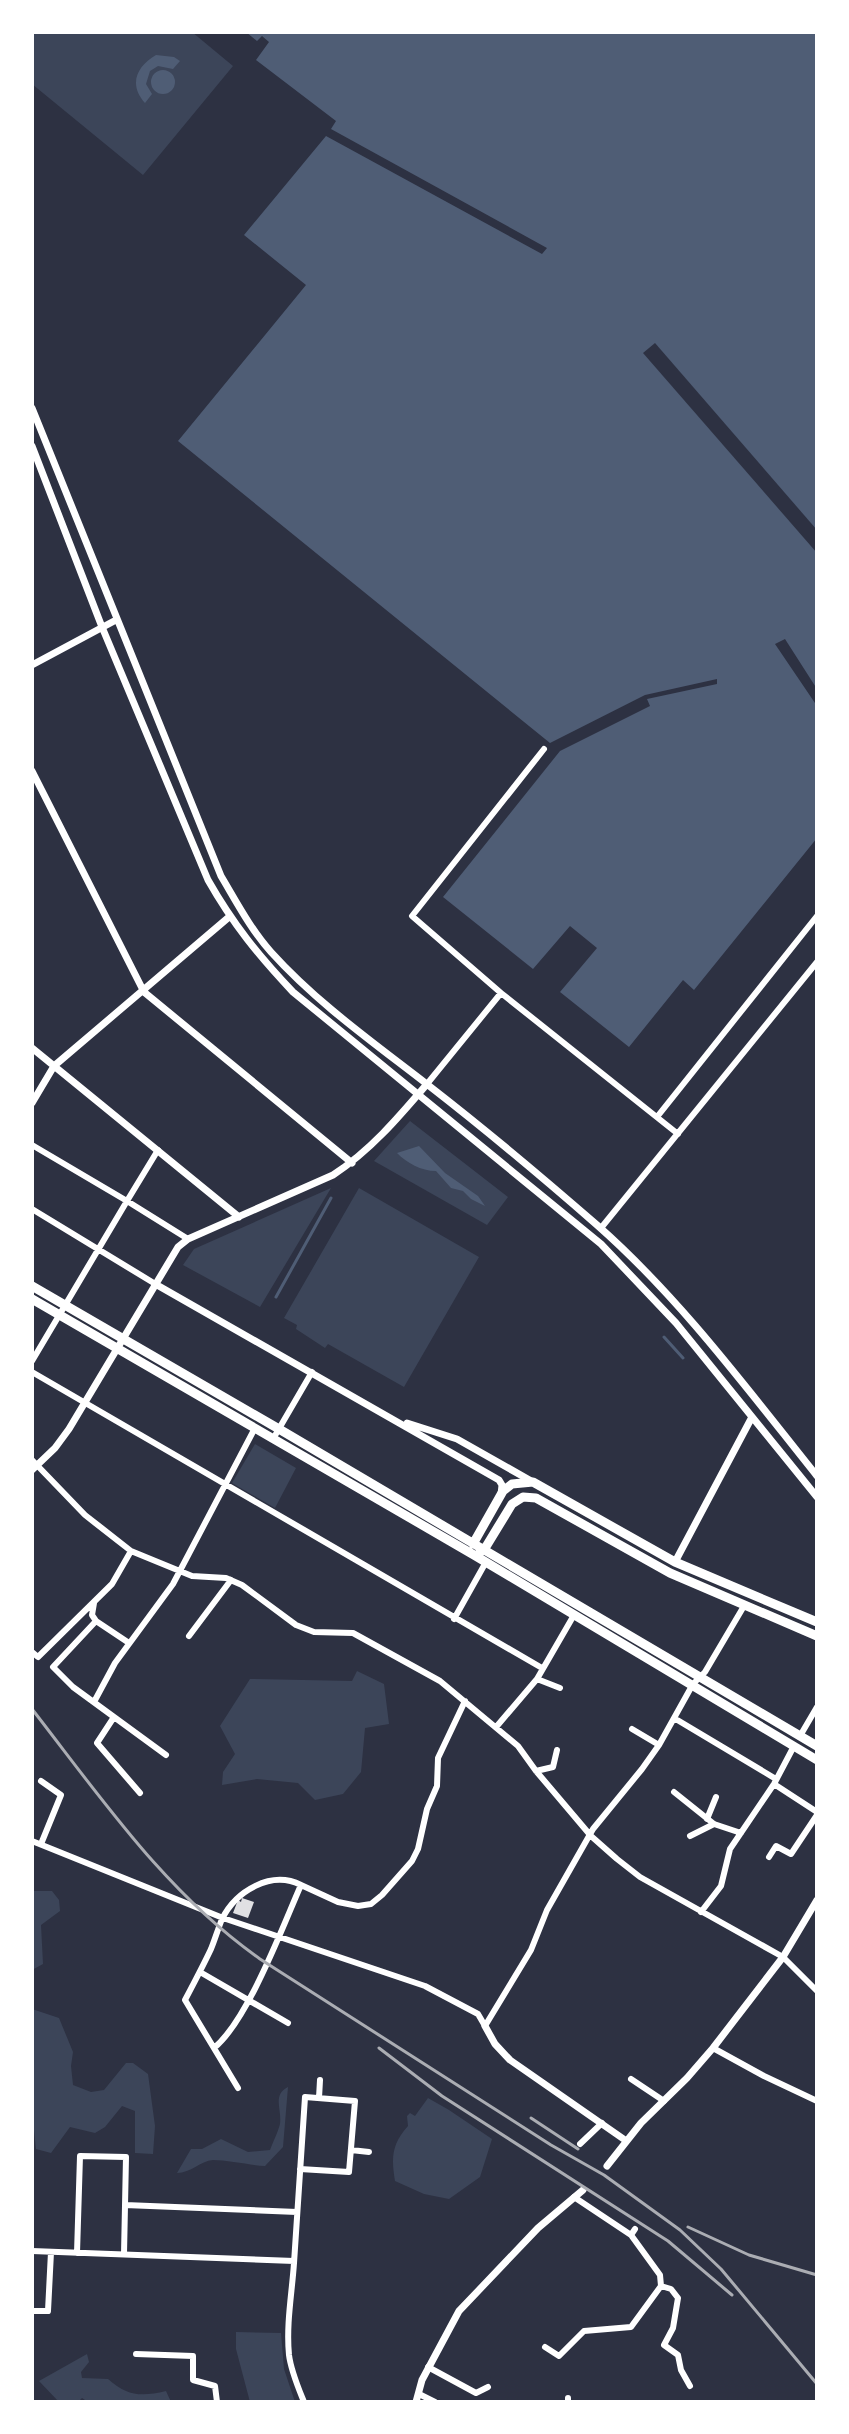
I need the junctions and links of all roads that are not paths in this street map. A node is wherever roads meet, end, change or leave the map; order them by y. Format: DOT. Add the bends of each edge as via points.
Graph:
graph roads {
  1 [pos="32,408"];
  2 [pos="42,432"];
  3 [pos="32,437"];
  4 [pos="32,446"];
  5 [pos="116,620"];
  6 [pos="102,627"];
  7 [pos="32,665"];
  8 [pos="544,749"];
  9 [pos="32,771"];
  10 [pos="229,917"];
  11 [pos="817,917"];
  12 [pos="817,962"];
  13 [pos="144,992"];
  14 [pos="501,993"];
  15 [pos="32,1048"];
  16 [pos="54,1066"];
  17 [pos="427,1084"];
  18 [pos="417,1096"];
  19 [pos="32,1103"];
  20 [pos="657,1117"];
  21 [pos="678,1134"];
  22 [pos="32,1145"];
  23 [pos="158,1150"];
  24 [pos="352,1163"];
  25 [pos="127,1201"];
  26 [pos="32,1209"];
  27 [pos="239,1217"];
  28 [pos="601,1228"];
  29 [pos="188,1239"];
  30 [pos="99,1249"];
  31 [pos="157,1285"];
  32 [pos="32,1286"];
  33 [pos="32,1299"];
  34 [pos="66,1305"];
  35 [pos="59,1315"];
  36 [pos="120,1343"];
  37 [pos="32,1361"];
  38 [pos="32,1372"];
  39 [pos="312,1372"];
  40 [pos="84,1403"];
  41 [pos="752,1417"];
  42 [pos="394,1419"];
  43 [pos="255,1428"];
  44 [pos="279,1429"];
  45 [pos="273,1439"];
  46 [pos="34,1465"];
  47 [pos="817,1476"];
  48 [pos="533,1482"];
  49 [pos="224,1484"];
  50 [pos="501,1496"];
  51 [pos="817,1497"];
  52 [pos="473,1549"];
  53 [pos="484,1550"];
  54 [pos="131,1551"];
  55 [pos="486,1562"];
  56 [pos="675,1562"];
  57 [pos="180,1572"];
  58 [pos="231,1580"];
  59 [pos="94,1603"];
  60 [pos="744,1606"];
  61 [pos="574,1614"];
  62 [pos="454,1619"];
  63 [pos="96,1621"];
  64 [pos="817,1622"];
  65 [pos="189,1636"];
  66 [pos="817,1636"];
  67 [pos="129,1643"];
  68 [pos="32,1652"];
  69 [pos="542,1668"];
  70 [pos="537,1679"];
  71 [pos="697,1680"];
  72 [pos="560,1688"];
  73 [pos="465,1701"];
  74 [pos="94,1702"];
  75 [pos="817,1707"];
  76 [pos="114,1717"];
  77 [pos="674,1718"];
  78 [pos="497,1726"];
  79 [pos="632,1729"];
  80 [pos="800,1736"];
  81 [pos="659,1745"];
  82 [pos="817,1746"];
  83 [pos="794,1747"];
  84 [pos="557,1750"];
  85 [pos="166,1755"];
  86 [pos="817,1760"];
  87 [pos="536,1771"];
  88 [pos="41,1781"];
  89 [pos="775,1782"];
  90 [pos="674,1792"];
  91 [pos="140,1793"];
  92 [pos="716,1797"];
  93 [pos="817,1813"];
  94 [pos="707,1819"];
  95 [pos="714,1824"];
  96 [pos="741,1833"];
  97 [pos="591,1836"];
  98 [pos="690,1836"];
  99 [pos="32,1841"];
  100 [pos="41,1844"];
  101 [pos="769,1857"];
  102 [pos="301,1885"];
  103 [pos="817,1900"];
  104 [pos="701,1912"];
  105 [pos="223,1918"];
  106 [pos="278,1938"];
  107 [pos="783,1957"];
  108 [pos="200,1972"];
  109 [pos="817,1991"];
  110 [pos="249,1999"];
  111 [pos="288,2023"];
  112 [pos="485,2026"];
  113 [pos="214,2048"];
  114 [pos="713,2048"];
  115 [pos="631,2079"];
  116 [pos="320,2080"];
  117 [pos="238,2088"];
  118 [pos="319,2098"];
  119 [pos="664,2101"];
  120 [pos="817,2101"];
  121 [pos="602,2123"];
  122 [pos="625,2140"];
  123 [pos="580,2144"];
  124 [pos="351,2150"];
  125 [pos="369,2152"];
  126 [pos="607,2166"];
  127 [pos="300,2169"];
  128 [pos="583,2190"];
  129 [pos="574,2197"];
  130 [pos="125,2205"];
  131 [pos="297,2212"];
  132 [pos="32,2251"];
  133 [pos="51,2252"];
  134 [pos="77,2253"];
  135 [pos="124,2254"];
  136 [pos="294,2261"];
  137 [pos="661,2286"];
  138 [pos="32,2311"];
  139 [pos="545,2347"];
  140 [pos="136,2354"];
  141 [pos="428,2367"];
  142 [pos="690,2386"];
  143 [pos="488,2387"];
  144 [pos="418,2398"];
  145 [pos="217,2402"];
  146 [pos="304,2402"];
  147 [pos="435,2402"];
  1 -- 2 [label="street"];
  2 -- 3 [label="street"];
  2 -- 5 [label="street"];
  4 -- 6 [label="street"];
  5 -- 6 [label="street"];
  5 -- 17 [label="street" via="221,876 242,912 268,950 298,980"];
  6 -- 7 [label="street"];
  6 -- 10 [label="street" via="208,880"];
  8 -- 14 [label="street" via="412,916"];
  9 -- 13 [label="street"];
  10 -- 13 [label="street"];
  10 -- 18 [label="street" via="293,992"];
  11 -- 20 [label="street"];
  12 -- 21 [label="street"];
  13 -- 16 [label="street"];
  13 -- 24 [label="street"];
  14 -- 17 [label="street"];
  14 -- 20 [label="street"];
  15 -- 16 [label="street"];
  16 -- 19 [label="street"];
  16 -- 23 [label="street"];
  17 -- 18 [label="street"];
  17 -- 28 [label="street"];
  18 -- 24 [label="street"];
  18 -- 41 [label="street" via="601,1244 676,1323"];
  20 -- 21 [label="street"];
  21 -- 28 [label="street"];
  22 -- 25 [label="street"];
  23 -- 25 [label="street"];
  23 -- 27 [label="street"];
  24 -- 27 [label="street"];
  25 -- 29 [label="street"];
  25 -- 30 [label="street"];
  26 -- 30 [label="street"];
  27 -- 29 [label="street"];
  28 -- 47 [label="street" via="648,1273"];
  29 -- 31 [label="street"];
  30 -- 31 [label="street"];
  30 -- 34 [label="street"];
  31 -- 36 [label="street"];
  31 -- 39 [label="street"];
  32 -- 34 [label="highway"];
  33 -- 35 [label="highway"];
  34 -- 35 [label="street"];
  34 -- 36 [label="highway"];
  35 -- 36 [label="highway"];
  35 -- 37 [label="street"];
  36 -- 40 [label="street"];
  36 -- 43 [label="highway"];
  36 -- 44 [label="highway"];
  38 -- 40 [label="street"];
  39 -- 42 [label="street"];
  39 -- 44 [label="street"];
  40 -- 46 [label="street" via="69,1429"];
  40 -- 49 [label="street"];
  41 -- 51 [label="street"];
  41 -- 56 [label="street"];
  42 -- 48 [label="street" via="457,1439"];
  42 -- 50 [label="street" via="499,1480"];
  43 -- 45 [label="highway"];
  43 -- 49 [label="street"];
  44 -- 45 [label="street"];
  44 -- 52 [label="highway"];
  45 -- 52 [label="highway"];
  46 -- 54 [label="street"];
  48 -- 50 [label="highway" via="512,1484"];
  48 -- 56 [label="highway"];
  49 -- 57 [label="street"];
  49 -- 62 [label="street"];
  50 -- 52 [label="highway"];
  52 -- 53 [label="highway"];
  52 -- 55 [label="highway"];
  53 -- 60 [label="highway" via="512,1504 523,1497 536,1498 670,1573"];
  53 -- 71 [label="highway"];
  54 -- 57 [label="street"];
  54 -- 59 [label="street"];
  55 -- 61 [label="highway"];
  55 -- 62 [label="street"];
  56 -- 64 [label="highway"];
  57 -- 58 [label="street"];
  57 -- 67 [label="street"];
  58 -- 65 [label="street"];
  58 -- 73 [label="street" via="296,1625 314,1632 353,1633 440,1681"];
  59 -- 63 [label="street"];
  59 -- 68 [label="street" via="38,1657"];
  60 -- 66 [label="highway"];
  60 -- 71 [label="street"];
  61 -- 69 [label="street"];
  61 -- 71 [label="highway"];
  62 -- 69 [label="street"];
  63 -- 67 [label="street"];
  63 -- 74 [label="street" via="53,1667"];
  67 -- 74 [label="street"];
  69 -- 70 [label="street"];
  70 -- 72 [label="street"];
  70 -- 78 [label="street"];
  71 -- 77 [label="street"];
  71 -- 80 [label="highway"];
  71 -- 83 [label="highway"];
  73 -- 78 [label="street"];
  73 -- 102 [label="street" via="438,1758 437,1786 418,1849 382,1895 358,1906"];
  74 -- 76 [label="street"];
  75 -- 80 [label="street"];
  76 -- 85 [label="street"];
  76 -- 91 [label="street" via="97,1743"];
  77 -- 81 [label="street"];
  77 -- 89 [label="street"];
  78 -- 87 [label="street"];
  79 -- 81 [label="street"];
  80 -- 82 [label="highway"];
  80 -- 83 [label="street"];
  81 -- 97 [label="street"];
  83 -- 86 [label="highway"];
  83 -- 89 [label="street"];
  84 -- 87 [label="street" via="553,1767"];
  87 -- 97 [label="street"];
  88 -- 100 [label="street" via="61,1795"];
  89 -- 93 [label="street"];
  89 -- 96 [label="street"];
  90 -- 94 [label="street"];
  92 -- 94 [label="street"];
  93 -- 101 [label="street" via="791,1854 776,1846"];
  94 -- 95 [label="street"];
  95 -- 96 [label="street"];
  95 -- 98 [label="street"];
  96 -- 104 [label="street" via="730,1849 721,1886"];
  97 -- 104 [label="street" via="640,1877"];
  97 -- 112 [label="street"];
  99 -- 100 [label="street"];
  100 -- 105 [label="street"];
  102 -- 105 [label="street" via="288,1879 257,1885"];
  102 -- 106 [label="street"];
  103 -- 107 [label="street"];
  104 -- 107 [label="street"];
  105 -- 106 [label="street"];
  105 -- 108 [label="street"];
  106 -- 110 [label="street"];
  106 -- 112 [label="street" via="425,1986 478,2014"];
  107 -- 109 [label="street"];
  107 -- 114 [label="street"];
  108 -- 110 [label="street"];
  108 -- 113 [label="street" via="185,2000"];
  110 -- 111 [label="street"];
  110 -- 113 [label="street" via="227,2037"];
  112 -- 121 [label="street" via="510,2060"];
  113 -- 117 [label="street"];
  114 -- 119 [label="street"];
  114 -- 120 [label="street"];
  115 -- 119 [label="street"];
  116 -- 118 [label="street"];
  118 -- 124 [label="street" via="355,2101"];
  118 -- 127 [label="street" via="305,2097"];
  119 -- 122 [label="street"];
  121 -- 122 [label="street"];
  121 -- 123 [label="street"];
  122 -- 126 [label="street"];
  124 -- 125 [label="street"];
  124 -- 127 [label="street" via="349,2172"];
  127 -- 131 [label="street"];
  128 -- 129 [label="street"];
  129 -- 137 [label="street" via="633,2232 660,2275"];
  129 -- 141 [label="street" via="459,2311"];
  130 -- 131 [label="street"];
  130 -- 134 [label="street" via="126,2157 80,2156"];
  130 -- 135 [label="street"];
  131 -- 136 [label="street"];
  132 -- 133 [label="street"];
  133 -- 134 [label="street"];
  133 -- 138 [label="street" via="48,2311"];
  134 -- 135 [label="street"];
  135 -- 136 [label="street"];
  136 -- 146 [label="street" via="289,2358"];
  137 -- 139 [label="street" via="631,2327 584,2331 559,2356"];
  137 -- 142 [label="street" via="678,2298 664,2345 678,2355"];
  140 -- 145 [label="street" via="193,2356 193,2380 215,2386"];
  141 -- 143 [label="street" via="476,2393"];
  141 -- 144 [label="street"];
  144 -- 147 [label="street"];
}
